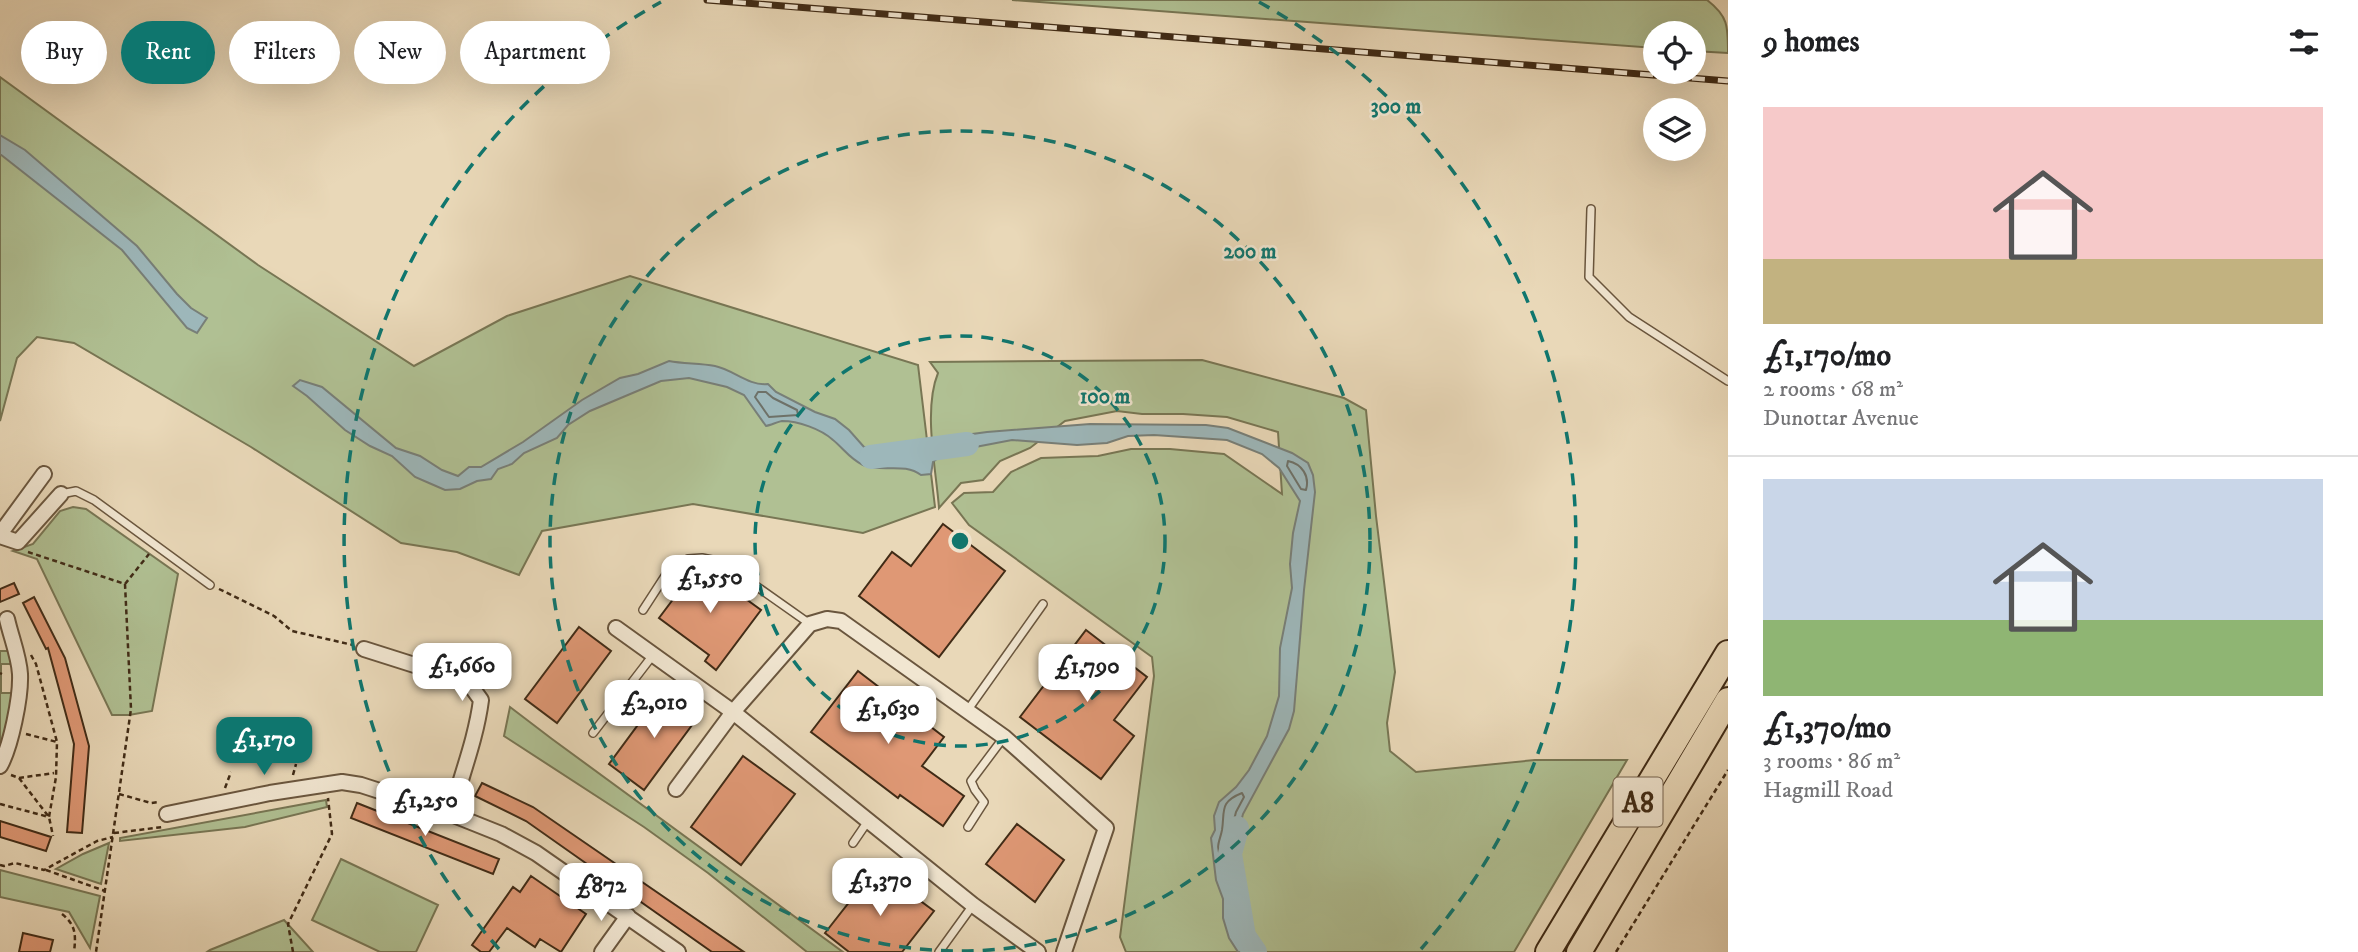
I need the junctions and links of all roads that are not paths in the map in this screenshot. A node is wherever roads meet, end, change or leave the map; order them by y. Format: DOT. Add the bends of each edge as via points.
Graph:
graph roads {
  1 [pos="1591,209"];
  2 [pos="1728,381"];
  3 [pos="44,474"];
  4 [pos="61,494"];
  5 [pos="0,535"];
  6 [pos="209,584"];
  7 [pos="1043,604"];
  8 [pos="643,610"];
  9 [pos="7,620"];
  10 [pos="810,624"];
  11 [pos="616,628"];
  12 [pos="364,649"];
  13 [pos="1728,653"];
  14 [pos="653,654"];
  15 [pos="1728,700"];
  16 [pos="967,711"];
  17 [pos="733,712"];
  18 [pos="593,733"];
  19 [pos="1004,737"];
  20 [pos="0,766"];
  21 [pos="676,789"];
  22 [pos="167,814"];
  23 [pos="451,814"];
  24 [pos="868,821"];
  25 [pos="968,827"];
  26 [pos="853,843"];
  27 [pos="973,905"];
  28 [pos="628,916"];
  29 [pos="1066,951"];
  30 [pos="602,952"];
  31 [pos="678,952"];
  32 [pos="939,952"];
  33 [pos="1038,952"];
  34 [pos="1548,952"];
  35 [pos="1578,952"];
  1 -- 2 [label="lane" via="1589,277 1629,317"];
  3 -- 5 [label="street"];
  4 -- 5 [label="street" via="18,542"];
  4 -- 6 [label="lane" via="76,491 112,512"];
  7 -- 16 [label="lane"];
  8 -- 10 [label="lane" via="667,573 688,559 702,558 722,562"];
  9 -- 20 [label="street" via="20,674 13,731"];
  10 -- 16 [label="street" via="841,621"];
  10 -- 17 [label="street"];
  11 -- 14 [label="street"];
  12 -- 23 [label="street" via="468,682 481,700"];
  13 -- 34 [label="highway, A8"];
  14 -- 17 [label="street"];
  14 -- 18 [label="lane"];
  15 -- 35 [label="highway, A8"];
  16 -- 19 [label="street"];
  17 -- 21 [label="street"];
  17 -- 24 [label="street"];
  19 -- 25 [label="lane" via="971,781 984,802"];
  19 -- 29 [label="street" via="1106,828"];
  22 -- 23 [label="street" via="342,782"];
  23 -- 28 [label="street" via="536,853"];
  24 -- 26 [label="lane"];
  24 -- 27 [label="street"];
  27 -- 32 [label="lane"];
  27 -- 33 [label="street"];
  28 -- 30 [label="street"];
  28 -- 31 [label="street"];
}
